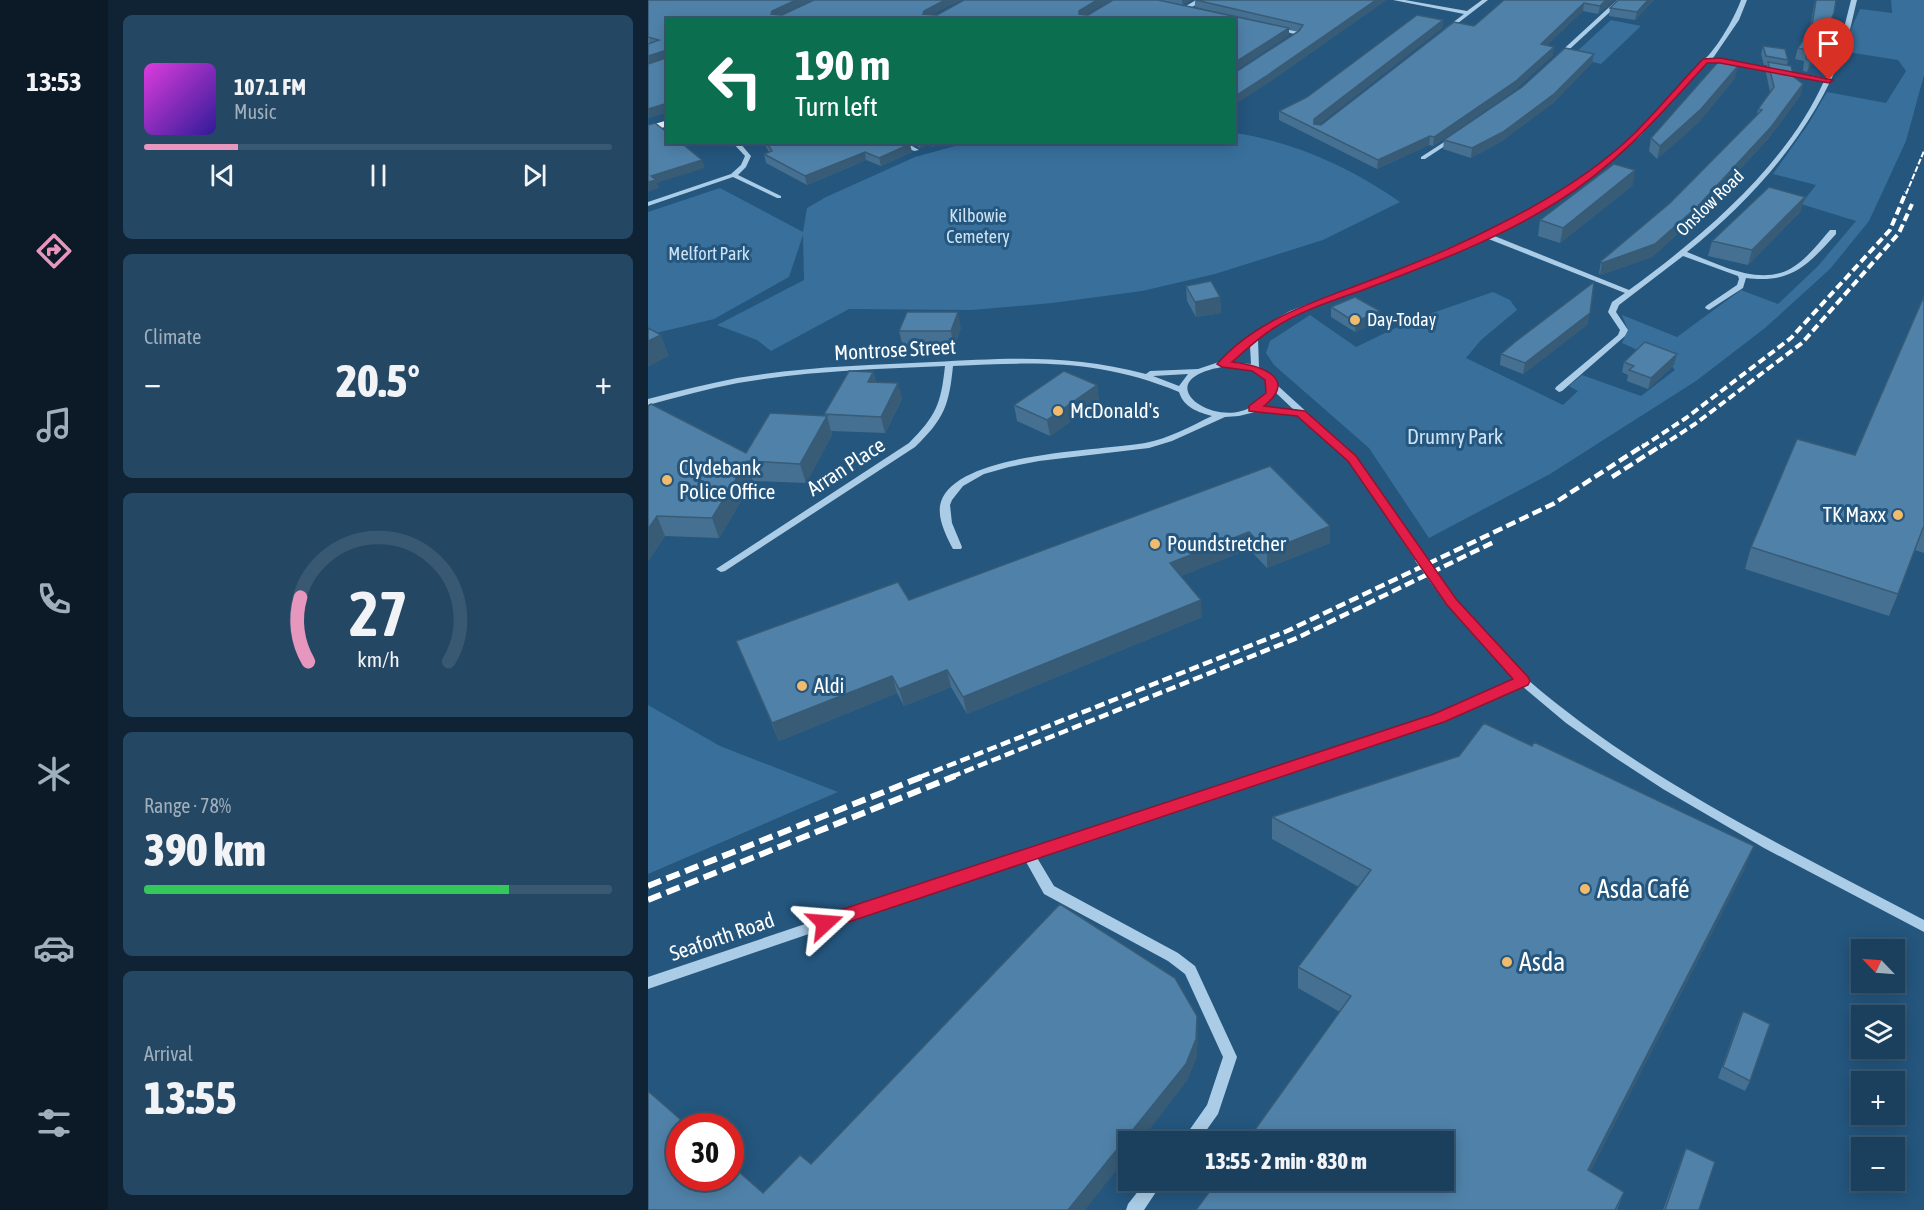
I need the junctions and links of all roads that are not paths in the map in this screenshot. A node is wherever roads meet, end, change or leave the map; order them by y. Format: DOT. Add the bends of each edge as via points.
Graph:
graph roads {
  1 [pos="1200,0"];
  2 [pos="1396,0"];
  3 [pos="1485,0"];
  4 [pos="1620,0"];
  5 [pos="1744,0"];
  6 [pos="1854,0"];
  7 [pos="1172,7"];
  8 [pos="1184,9"];
  9 [pos="1196,12"];
  10 [pos="1468,13"];
  11 [pos="1263,24"];
  12 [pos="1440,35"];
  13 [pos="1287,43"];
  14 [pos="1710,59"];
  15 [pos="1551,64"];
  16 [pos="1829,80"];
  17 [pos="666,124"];
  18 [pos="648,129"];
  19 [pos="1461,134"];
  20 [pos="737,144"];
  21 [pos="902,144"];
  22 [pos="916,150"];
  23 [pos="1422,158"];
  24 [pos="733,175"];
  25 [pos="780,197"];
  26 [pos="648,204"];
  27 [pos="1833,232"];
  28 [pos="1486,235"];
  29 [pos="1682,253"];
  30 [pos="1741,275"];
  31 [pos="1630,293"];
  32 [pos="1709,308"];
  33 [pos="1254,338"];
  34 [pos="949,364"];
  35 [pos="1222,364"];
  36 [pos="1255,368"];
  37 [pos="1197,370"];
  38 [pos="1147,375"];
  39 [pos="1273,386"];
  40 [pos="1559,389"];
  41 [pos="1183,391"];
  42 [pos="648,402"];
  43 [pos="1194,406"];
  44 [pos="1254,409"];
  45 [pos="1301,413"];
  46 [pos="1225,414"];
  47 [pos="1191,427"];
  48 [pos="957,547"];
  49 [pos="721,569"];
  50 [pos="1523,681"];
  51 [pos="1028,854"];
  52 [pos="1924,926"];
  53 [pos="648,983"];
  54 [pos="1196,1131"];
  55 [pos="1149,1191"];
  56 [pos="1134,1210"];
  1 -- 8 [label="street"];
  2 -- 10 [label="street"];
  3 -- 10 [label="street"];
  4 -- 15 [label="street"];
  5 -- 14 [label="street" via="1736,20"];
  6 -- 16 [label="street, Onslow Road" via="1848,33"];
  7 -- 8 [label="street"];
  8 -- 9 [label="street"];
  10 -- 12 [label="street"];
  11 -- 13 [label="street" via="1298,33"];
  14 -- 16 [label="street"];
  14 -- 28 [label="street" via="1607,162 1554,200"];
  16 -- 29 [label="street, Onslow Road" via="1796,135 1774,162 1742,198"];
  17 -- 18 [label="main road"];
  19 -- 23 [label="street"];
  20 -- 24 [label="street" via="748,156 744,166"];
  21 -- 22 [label="street"];
  24 -- 25 [label="street"];
  24 -- 26 [label="street"];
  27 -- 30 [label="street" via="1804,264 1786,276"];
  28 -- 31 [label="street"];
  28 -- 33 [label="street" via="1300,310"];
  29 -- 30 [label="street"];
  29 -- 31 [label="street, Onslow Road"];
  30 -- 32 [label="street" via="1743,283"];
  31 -- 40 [label="street, Onslow Road" via="1612,308 1624,330 1621,336"];
  33 -- 35 [label="street"];
  33 -- 36 [label="street"];
  34 -- 38 [label="street, Montrose Street" via="1056,360"];
  34 -- 42 [label="street, Montrose Street" via="786,374 726,382"];
  34 -- 49 [label="street, Arran Place" via="945,401 936,422 912,445"];
  35 -- 36 [label="street"];
  35 -- 37 [label="street, Montrose Street"];
  36 -- 39 [label="street"];
  37 -- 38 [label="street, Montrose Street"];
  37 -- 41 [label="street" via="1184,384"];
  38 -- 41 [label="street, Montrose Street"];
  39 -- 44 [label="street" via="1265,402"];
  39 -- 45 [label="street"];
  41 -- 43 [label="street"];
  43 -- 46 [label="street"];
  43 -- 47 [label="street"];
  44 -- 45 [label="street"];
  44 -- 46 [label="street"];
  45 -- 50 [label="street, bridge" via="1352,458 1451,602"];
  46 -- 47 [label="street"];
  47 -- 48 [label="street" via="1149,446 1034,459 973,476 946,500 946,522"];
  50 -- 51 [label="street, Seaforth Road" via="1439,718"];
  50 -- 52 [label="street" via="1584,730 1670,788"];
  51 -- 53 [label="street, Seaforth Road"];
  51 -- 54 [label="street" via="1049,890 1190,970 1230,1057 1213,1109"];
  55 -- 56 [label="street"];
}
